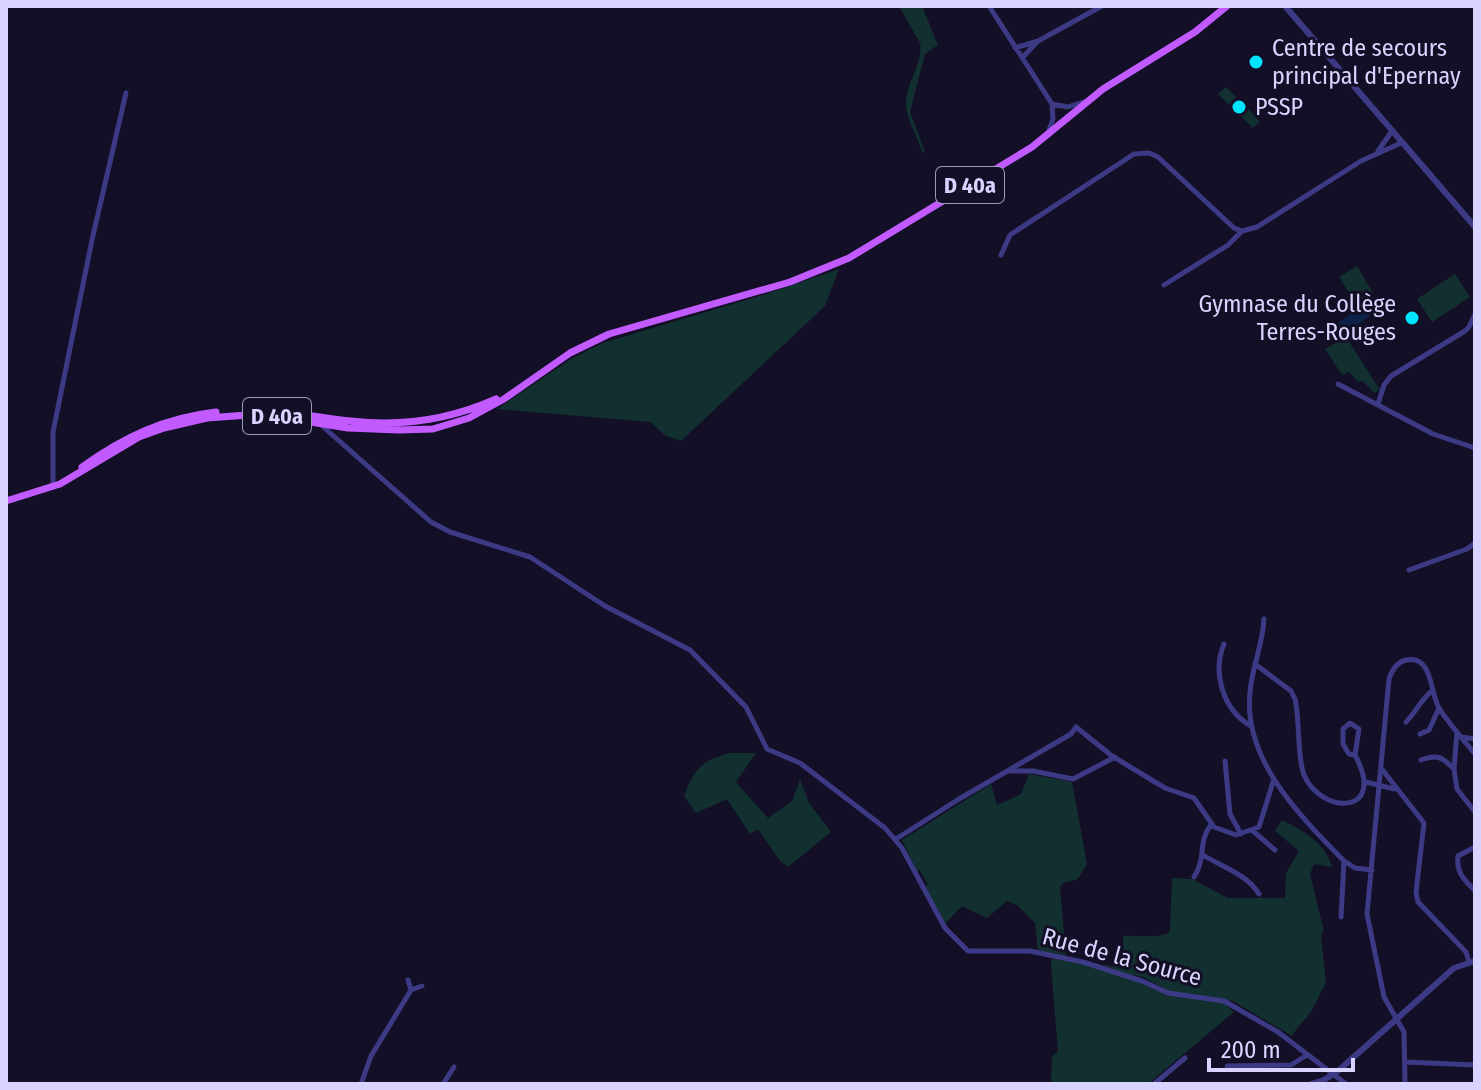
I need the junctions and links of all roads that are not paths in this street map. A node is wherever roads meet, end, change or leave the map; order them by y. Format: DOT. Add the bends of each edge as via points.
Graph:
graph roads {
  1 [pos="989,6"];
  2 [pos="1102,6"];
  3 [pos="1224,6"];
  4 [pos="1287,6"];
  5 [pos="1038,41"];
  6 [pos="1015,48"];
  7 [pos="1022,58"];
  8 [pos="126,93"];
  9 [pos="1091,98"];
  10 [pos="1052,104"];
  11 [pos="1392,131"];
  12 [pos="1047,136"];
  13 [pos="1401,143"];
  14 [pos="1374,155"];
  15 [pos="1475,227"];
  16 [pos="1242,231"];
  17 [pos="1001,255"];
  18 [pos="1164,285"];
  19 [pos="1475,314"];
  20 [pos="1338,384"];
  21 [pos="1378,404"];
  22 [pos="320,420"];
  23 [pos="1475,448"];
  24 [pos="53,484"];
  25 [pos="38,491"];
  26 [pos="6,501"];
  27 [pos="1475,543"];
  28 [pos="1409,570"];
  29 [pos="1264,619"];
  30 [pos="1224,644"];
  31 [pos="1255,664"];
  32 [pos="1433,690"];
  33 [pos="1439,708"];
  34 [pos="1406,722"];
  35 [pos="1252,726"];
  36 [pos="1420,734"];
  37 [pos="1459,734"];
  38 [pos="1475,739"];
  39 [pos="1475,754"];
  40 [pos="1355,755"];
  41 [pos="1115,757"];
  42 [pos="1421,760"];
  43 [pos="1225,761"];
  44 [pos="1380,767"];
  45 [pos="1454,769"];
  46 [pos="1007,771"];
  47 [pos="1389,778"];
  48 [pos="1274,779"];
  49 [pos="1366,782"];
  50 [pos="1380,782"];
  51 [pos="1394,789"];
  52 [pos="1401,793"];
  53 [pos="1379,796"];
  54 [pos="1475,812"];
  55 [pos="1211,825"];
  56 [pos="1253,831"];
  57 [pos="1241,834"];
  58 [pos="896,839"];
  59 [pos="1475,847"];
  60 [pos="1275,850"];
  61 [pos="1203,855"];
  62 [pos="1344,861"];
  63 [pos="1372,870"];
  64 [pos="1194,877"];
  65 [pos="1475,891"];
  66 [pos="1259,894"];
  67 [pos="1341,917"];
  68 [pos="1472,962"];
  69 [pos="408,980"];
  70 [pos="422,986"];
  71 [pos="411,990"];
  72 [pos="1396,1019"];
  73 [pos="1307,1055"];
  74 [pos="1185,1058"];
  75 [pos="1405,1062"];
  76 [pos="1475,1065"];
  77 [pos="1227,1066"];
  78 [pos="454,1067"];
  79 [pos="1332,1075"];
  80 [pos="361,1084"];
  81 [pos="443,1084"];
  82 [pos="1154,1084"];
  83 [pos="1311,1084"];
  84 [pos="1346,1084"];
  85 [pos="1405,1084"];
  1 -- 6 [label="street"];
  2 -- 5 [label="street"];
  3 -- 9 [label="main road, D 40a" via="1195,32"];
  4 -- 11 [label="street"];
  5 -- 6 [label="street"];
  5 -- 7 [label="street"];
  6 -- 7 [label="street"];
  7 -- 10 [label="street"];
  8 -- 24 [label="street" via="53,432"];
  9 -- 10 [label="street" via="1068,107"];
  9 -- 12 [label="main road, D 40a"];
  10 -- 12 [label="street"];
  11 -- 13 [label="street"];
  11 -- 14 [label="street"];
  12 -- 22 [label="main road, D 40a" via="835,265 609,334 459,422 399,430"];
  13 -- 14 [label="street"];
  13 -- 15 [label="street"];
  14 -- 16 [label="street" via="1257,227"];
  16 -- 17 [label="street" via="1158,157 1142,152 1010,235"];
  16 -- 18 [label="street"];
  19 -- 21 [label="street" via="1465,331 1391,376"];
  20 -- 21 [label="street"];
  21 -- 23 [label="street" via="1433,434"];
  22 -- 24 [label="main road, D 40a" via="254,411 174,419 127,437"];
  22 -- 25 [label="main road, D 40a" via="252,414 181,423 139,437 68,480"];
  22 -- 58 [label="street, Rue de la Source" via="431,522 520,552 605,606 690,650 746,707 764,746 800,763"];
  24 -- 25 [label="main road, D 40a"];
  25 -- 26 [label="main road, D 40a"];
  27 -- 28 [label="street"];
  29 -- 31 [label="street"];
  30 -- 35 [label="street" via="1218,678 1237,714"];
  31 -- 35 [label="street" via="1249,695"];
  31 -- 49 [label="street" via="1295,699 1302,768 1314,790 1332,802 1351,802"];
  32 -- 33 [label="street"];
  32 -- 34 [label="street"];
  32 -- 44 [label="street" via="1427,669 1416,661 1406,660 1391,672"];
  33 -- 36 [label="street" via="1429,730"];
  33 -- 37 [label="street"];
  35 -- 48 [label="street"];
  37 -- 38 [label="street"];
  37 -- 39 [label="street"];
  37 -- 45 [label="street"];
  40 -- 40 [label="street" via="1359,729 1350,723 1343,729 1343,744"];
  40 -- 49 [label="street"];
  41 -- 46 [label="street" via="1073,779"];
  41 -- 46 [label="street" via="1076,727"];
  41 -- 55 [label="street" via="1197,801"];
  42 -- 45 [label="street" via="1435,755"];
  43 -- 57 [label="street" via="1230,814"];
  44 -- 47 [label="street"];
  44 -- 50 [label="street"];
  45 -- 54 [label="street" via="1457,789"];
  46 -- 58 [label="street"];
  47 -- 50 [label="street"];
  47 -- 52 [label="street"];
  48 -- 56 [label="street" via="1261,824"];
  48 -- 62 [label="street"];
  49 -- 50 [label="street"];
  50 -- 51 [label="street"];
  50 -- 53 [label="street"];
  51 -- 52 [label="street"];
  51 -- 53 [label="street"];
  52 -- 68 [label="street" via="1425,829 1418,902"];
  53 -- 63 [label="street"];
  55 -- 57 [label="street"];
  55 -- 61 [label="street"];
  56 -- 57 [label="street"];
  56 -- 60 [label="street"];
  58 -- 73 [label="street, Rue de la Source" via="945,928 968,951 1030,951 1083,962 1168,993 1224,1001"];
  59 -- 65 [label="street" via="1458,856 1457,867"];
  61 -- 64 [label="street"];
  61 -- 66 [label="street" via="1245,879"];
  62 -- 63 [label="street"];
  62 -- 67 [label="street"];
  63 -- 72 [label="street" via="1367,914 1384,997"];
  68 -- 72 [label="street" via="1454,968"];
  69 -- 71 [label="street"];
  70 -- 71 [label="street"];
  71 -- 80 [label="street" via="371,1056"];
  72 -- 75 [label="street" via="1404,1032"];
  72 -- 79 [label="street"];
  73 -- 77 [label="street" via="1291,1065"];
  73 -- 79 [label="street, Rue de la Source"];
  74 -- 82 [label="street"];
  75 -- 76 [label="street"];
  75 -- 85 [label="street"];
  78 -- 81 [label="street"];
  79 -- 83 [label="street"];
  79 -- 84 [label="street, Rue de la Source"];
}
